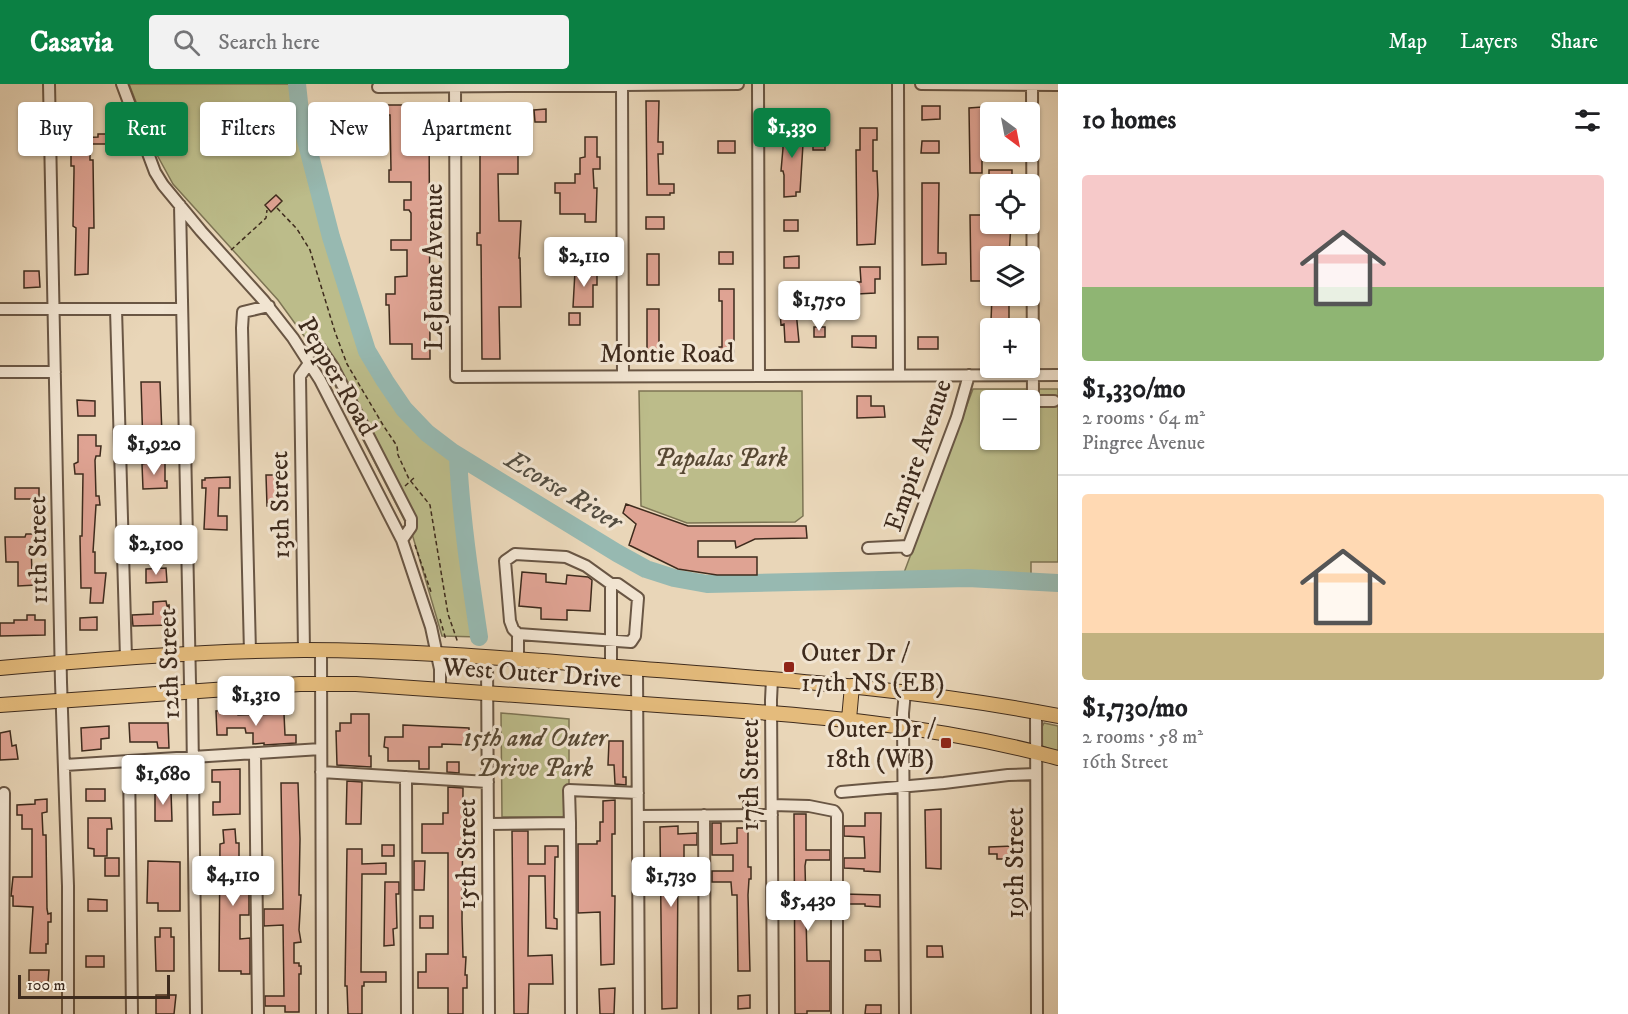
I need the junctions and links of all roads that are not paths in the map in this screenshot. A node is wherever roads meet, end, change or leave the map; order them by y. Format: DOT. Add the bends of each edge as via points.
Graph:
graph roads {
  1 [pos="50,84"];
  2 [pos="122,84"];
  3 [pos="622,84"];
  4 [pos="738,84"];
  5 [pos="758,84"];
  6 [pos="898,84"];
  7 [pos="921,84"];
  8 [pos="455,85"];
  9 [pos="1032,85"];
  10 [pos="1058,85"];
  11 [pos="378,87"];
  12 [pos="180,205"];
  13 [pos="268,306"];
  14 [pos="0,309"];
  15 [pos="54,309"];
  16 [pos="116,309"];
  17 [pos="182,309"];
  18 [pos="1033,318"];
  19 [pos="307,359"];
  20 [pos="0,372"];
  21 [pos="55,372"];
  22 [pos="969,375"];
  23 [pos="980,375"];
  24 [pos="1040,375"];
  25 [pos="1058,375"];
  26 [pos="623,376"];
  27 [pos="759,376"];
  28 [pos="899,376"];
  29 [pos="456,378"];
  30 [pos="1040,401"];
  31 [pos="1054,401"];
  32 [pos="402,540"];
  33 [pos="868,548"];
  34 [pos="611,584"];
  35 [pos="518,634"];
  36 [pos="611,641"];
  37 [pos="304,650"];
  38 [pos="321,651"];
  39 [pos="250,652"];
  40 [pos="189,654"];
  41 [pos="437,655"];
  42 [pos="126,658"];
  43 [pos="487,658"];
  44 [pos="518,660"];
  45 [pos="62,663"];
  46 [pos="611,667"];
  47 [pos="0,668"];
  48 [pos="637,669"];
  49 [pos="772,679"];
  50 [pos="321,684"];
  51 [pos="852,686"];
  52 [pos="440,689"];
  53 [pos="192,691"];
  54 [pos="905,692"];
  55 [pos="487,693"];
  56 [pos="63,700"];
  57 [pos="637,703"];
  58 [pos="0,705"];
  59 [pos="1036,711"];
  60 [pos="771,712"];
  61 [pos="1058,716"];
  62 [pos="849,719"];
  63 [pos="903,727"];
  64 [pos="321,749"];
  65 [pos="1036,752"];
  66 [pos="255,754"];
  67 [pos="193,758"];
  68 [pos="1058,758"];
  69 [pos="129,761"];
  70 [pos="64,765"];
  71 [pos="321,772"];
  72 [pos="1036,774"];
  73 [pos="406,777"];
  74 [pos="488,782"];
  75 [pos="904,787"];
  76 [pos="841,792"];
  77 [pos="4,793"];
  78 [pos="638,793"];
  79 [pos="772,810"];
  80 [pos="704,815"];
  81 [pos="638,816"];
  82 [pos="570,823"];
  83 [pos="488,824"];
  84 [pos="3,1014"];
  85 [pos="68,1014"];
  86 [pos="132,1014"];
  87 [pos="196,1014"];
  88 [pos="258,1014"];
  89 [pos="322,1014"];
  90 [pos="407,1014"];
  91 [pos="489,1014"];
  92 [pos="571,1014"];
  93 [pos="639,1014"];
  94 [pos="705,1014"];
  95 [pos="773,1014"];
  96 [pos="837,1014"];
  97 [pos="904,1014"];
  98 [pos="1037,1014"];
  1 -- 15 [label="street, 11th Street"];
  2 -- 12 [label="street, Pepper Road" via="155,172"];
  3 -- 4 [label="street"];
  3 -- 8 [label="street"];
  3 -- 26 [label="street"];
  5 -- 27 [label="street"];
  6 -- 28 [label="street, Empire Avenue"];
  7 -- 9 [label="street"];
  8 -- 11 [label="street"];
  8 -- 29 [label="street, LeJeune Avenue"];
  9 -- 10 [label="street"];
  9 -- 18 [label="street"];
  12 -- 13 [label="street, Pepper Road"];
  12 -- 17 [label="street, 12th Street"];
  13 -- 19 [label="street, Pepper Road"];
  13 -- 39 [label="street" via="243,312 242,328"];
  14 -- 15 [label="street"];
  15 -- 16 [label="street"];
  15 -- 21 [label="street, 11th Street"];
  16 -- 17 [label="street"];
  16 -- 42 [label="street"];
  17 -- 40 [label="street, 12th Street"];
  19 -- 32 [label="street, Pepper Road"];
  19 -- 32 [label="street" via="320,348 333,367 411,519 411,527"];
  19 -- 37 [label="street, 13th Street" via="300,376"];
  20 -- 21 [label="street"];
  21 -- 45 [label="street, 11th Street"];
  22 -- 23 [label="street, Montie Road"];
  22 -- 28 [label="street, Montie Road"];
  22 -- 33 [label="street, Empire Avenue" via="908,548"];
  24 -- 25 [label="street, Montie Road"];
  26 -- 27 [label="street, Montie Road"];
  26 -- 29 [label="street, Montie Road"];
  27 -- 28 [label="street, Montie Road"];
  30 -- 31 [label="street"];
  32 -- 41 [label="street, Pepper Road"];
  34 -- 35 [label="street" via="566,557 510,556 505,561 510,621"];
  34 -- 36 [label="street"];
  34 -- 36 [label="street" via="618,584 638,598 635,636 631,642"];
  35 -- 36 [label="street"];
  35 -- 44 [label="street"];
  36 -- 46 [label="street"];
  37 -- 38 [label="main road, West Outer Drive"];
  37 -- 39 [label="main road, West Outer Drive"];
  38 -- 41 [label="main road, West Outer Drive"];
  38 -- 50 [label="street"];
  39 -- 40 [label="main road, West Outer Drive"];
  40 -- 42 [label="main road, West Outer Drive"];
  40 -- 53 [label="street, 12th Street"];
  41 -- 43 [label="main road, West Outer Drive"];
  41 -- 52 [label="street, Pepper Road"];
  42 -- 45 [label="main road, West Outer Drive"];
  43 -- 44 [label="main road, West Outer Drive"];
  43 -- 55 [label="street, 15th Street"];
  44 -- 46 [label="main road, West Outer Drive"];
  45 -- 47 [label="main road, West Outer Drive"];
  45 -- 56 [label="street, 11th Street"];
  46 -- 48 [label="main road, West Outer Drive"];
  48 -- 49 [label="main road, West Outer Drive"];
  48 -- 57 [label="street"];
  49 -- 51 [label="main road, West Outer Drive"];
  49 -- 60 [label="street, 17th Street"];
  50 -- 52 [label="main road, West Outer Drive"];
  50 -- 53 [label="main road, West Outer Drive"];
  50 -- 64 [label="street"];
  51 -- 54 [label="main road, West Outer Drive"];
  51 -- 62 [label="main road"];
  52 -- 55 [label="main road, West Outer Drive"];
  53 -- 56 [label="main road, West Outer Drive"];
  53 -- 67 [label="street, 12th Street"];
  54 -- 59 [label="main road, West Outer Drive"];
  54 -- 63 [label="street"];
  55 -- 57 [label="main road, West Outer Drive"];
  55 -- 74 [label="street, 15th Street"];
  56 -- 58 [label="main road, West Outer Drive"];
  56 -- 70 [label="street, 11th Street"];
  57 -- 60 [label="main road, West Outer Drive"];
  57 -- 78 [label="street"];
  59 -- 61 [label="main road, West Outer Drive"];
  59 -- 65 [label="street, 19th Street"];
  60 -- 62 [label="main road, West Outer Drive"];
  60 -- 79 [label="street, 17th Street"];
  62 -- 63 [label="main road, West Outer Drive"];
  63 -- 65 [label="main road, West Outer Drive"];
  63 -- 75 [label="street"];
  64 -- 66 [label="street"];
  64 -- 71 [label="street"];
  65 -- 68 [label="main road, West Outer Drive"];
  65 -- 72 [label="street, 19th Street"];
  66 -- 67 [label="street"];
  66 -- 88 [label="street"];
  67 -- 69 [label="street"];
  67 -- 87 [label="street, 12th Street"];
  69 -- 70 [label="street"];
  69 -- 86 [label="street"];
  70 -- 85 [label="street, 11th Street"];
  71 -- 73 [label="street"];
  71 -- 89 [label="street"];
  72 -- 75 [label="street"];
  72 -- 98 [label="street, 19th Street"];
  73 -- 74 [label="street"];
  73 -- 90 [label="street"];
  74 -- 83 [label="street, 15th Street"];
  75 -- 76 [label="street"];
  75 -- 97 [label="street"];
  77 -- 84 [label="street"];
  78 -- 81 [label="street"];
  78 -- 82 [label="street" via="569,790"];
  79 -- 80 [label="street"];
  79 -- 95 [label="street, 17th Street"];
  79 -- 96 [label="street" via="825,808 837,815"];
  80 -- 81 [label="street"];
  80 -- 94 [label="street"];
  81 -- 93 [label="street"];
  82 -- 83 [label="street"];
  82 -- 92 [label="street"];
  83 -- 91 [label="street, 15th Street"];
}
